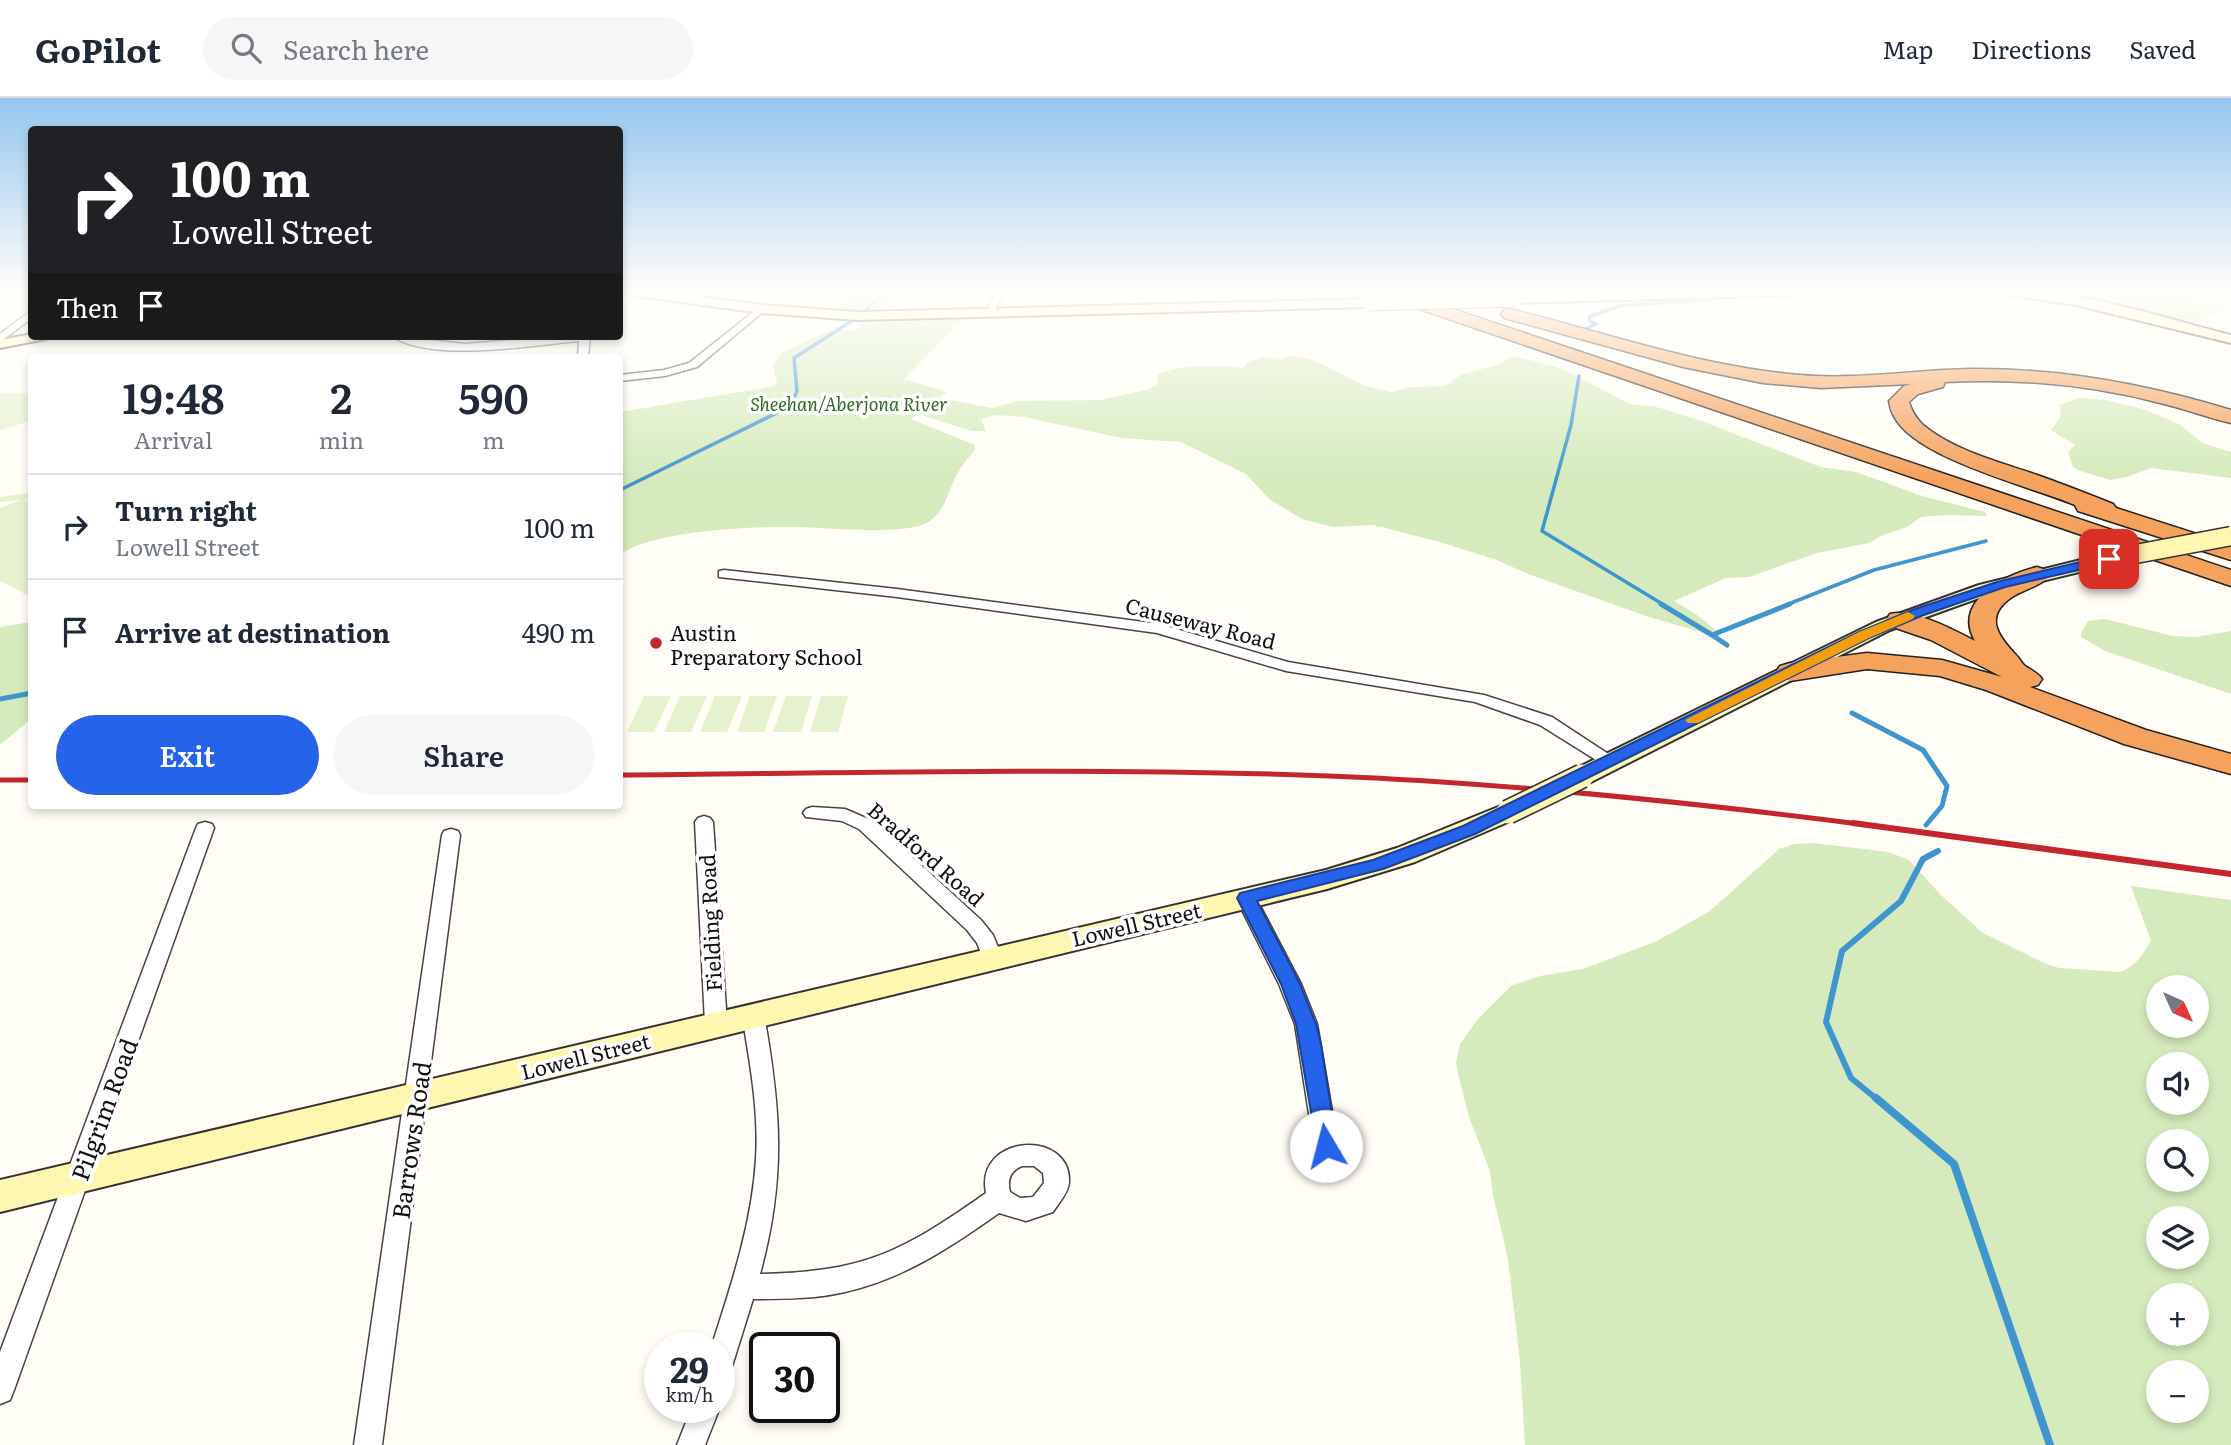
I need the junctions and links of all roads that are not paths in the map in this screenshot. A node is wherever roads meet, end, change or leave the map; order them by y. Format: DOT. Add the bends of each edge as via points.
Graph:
graph roads {
  1 [pos="708,354"];
  2 [pos="1550,354"];
  3 [pos="1624,354"];
  4 [pos="1657,354"];
  5 [pos="623,378"];
  6 [pos="2231,417"];
  7 [pos="2231,423"];
  8 [pos="2149,526"];
  9 [pos="2231,536"];
  10 [pos="2231,553"];
  11 [pos="2168,556"];
  12 [pos="724,574"];
  13 [pos="2037,575"];
  14 [pos="2231,578"];
  15 [pos="2231,583"];
  16 [pos="1899,620"];
  17 [pos="1790,672"];
  18 [pos="2031,681"];
  19 [pos="2061,708"];
  20 [pos="2231,752"];
  21 [pos="1610,761"];
  22 [pos="2231,764"];
  23 [pos="812,813"];
  24 [pos="704,822"];
  25 [pos="205,828"];
  26 [pos="450,835"];
  27 [pos="1246,898"];
  28 [pos="992,957"];
  29 [pos="753,1015"];
  30 [pos="716,1023"];
  31 [pos="416,1096"];
  32 [pos="1326,1146"];
  33 [pos="78,1177"];
  34 [pos="0,1196"];
  35 [pos="999,1198"];
  36 [pos="744,1287"];
  37 [pos="730,1332"];
  38 [pos="0,1390"];
  39 [pos="700,1423"];
  40 [pos="368,1445"];
  41 [pos="691,1445"];
  1 -- 5 [label="street" via="697,363 665,373"];
  2 -- 11 [label="highway"];
  3 -- 8 [label="highway"];
  4 -- 6 [label="highway" via="1751,375 1835,382 2019,376 2117,388"];
  7 -- 8 [label="highway" via="2123,395 2017,381 1928,385 1911,390 1899,401 1901,414 1909,423 1949,449"];
  8 -- 10 [label="highway"];
  9 -- 13 [label="main road, Lowell Street, bridge"];
  11 -- 14 [label="highway"];
  11 -- 15 [label="highway"];
  12 -- 21 [label="street, Causeway Road" via="1158,629 1273,663 1486,700 1546,721"];
  13 -- 16 [label="main road, Lowell Street"];
  13 -- 18 [label="highway" via="2000,591 1985,606 1981,619 1986,637 1999,655"];
  16 -- 17 [label="main road, Lowell Street"];
  16 -- 18 [label="highway" via="1941,634"];
  16 -- 19 [label="highway" via="1907,631 1930,645"];
  17 -- 19 [label="highway" via="1852,662 1923,665 1983,680"];
  17 -- 21 [label="main road, Lowell Street"];
  18 -- 20 [label="highway" via="2115,718"];
  19 -- 22 [label="highway" via="2135,737"];
  21 -- 27 [label="main road, Lowell Street, bridge" via="1508,812 1392,860"];
  23 -- 28 [label="street, Bradford Road" via="841,815 866,825 974,925"];
  24 -- 30 [label="street, Fielding Road"];
  25 -- 33 [label="street, Pilgrim Road"];
  26 -- 31 [label="street, Barrows Road"];
  27 -- 28 [label="main road, Lowell Street"];
  27 -- 32 [label="street" via="1306,1024"];
  28 -- 29 [label="main road, Lowell Street"];
  29 -- 30 [label="main road, Lowell Street"];
  29 -- 36 [label="street" via="768,1159"];
  30 -- 31 [label="main road, Lowell Street"];
  31 -- 33 [label="main road, Lowell Street"];
  31 -- 40 [label="street, Barrows Road"];
  33 -- 34 [label="main road, Lowell Street"];
  33 -- 38 [label="street, Pilgrim Road"];
  35 -- 36 [label="street" via="926,1248 874,1272 842,1281"];
  36 -- 37 [label="street"];
  39 -- 41 [label="street"];
}
